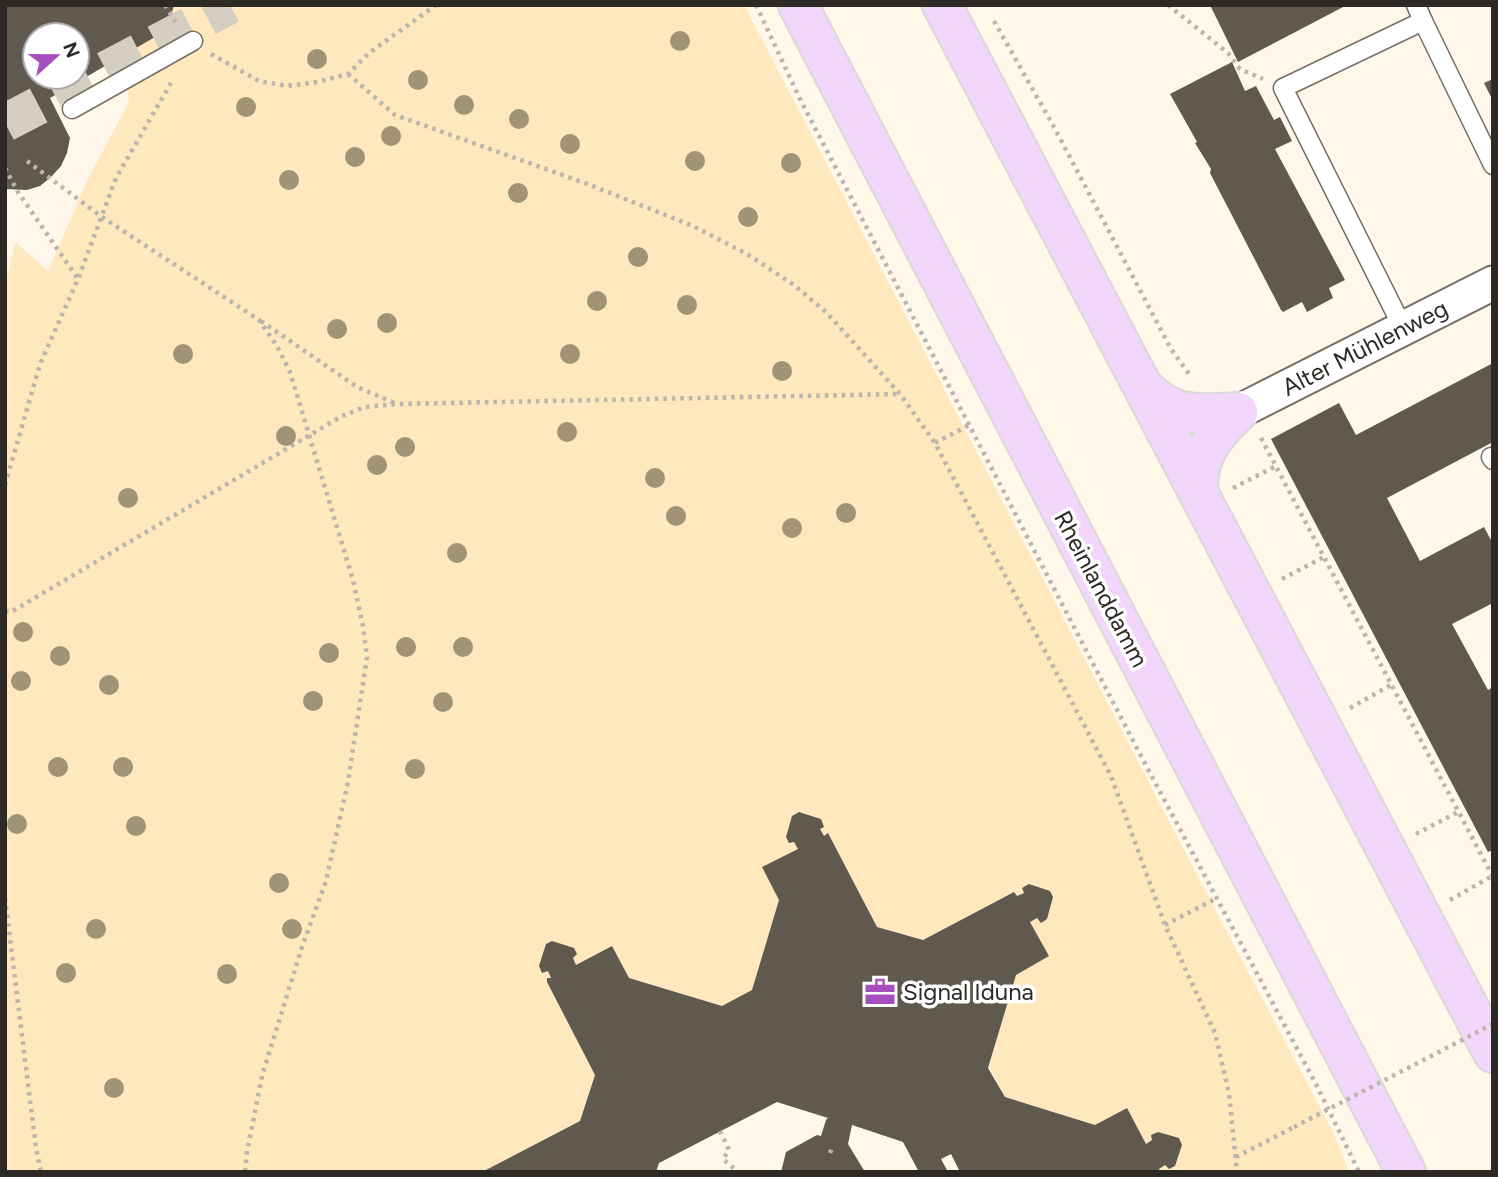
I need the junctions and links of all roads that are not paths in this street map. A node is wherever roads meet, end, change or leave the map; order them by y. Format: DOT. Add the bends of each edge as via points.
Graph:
graph roads {
  1 [pos="798,5"];
  2 [pos="942,5"];
  3 [pos="1420,13"];
  4 [pos="193,41"];
  5 [pos="72,109"];
  6 [pos="1493,165"];
  7 [pos="1493,283"];
  8 [pos="1403,328"];
  9 [pos="1143,385"];
  10 [pos="1247,421"];
  11 [pos="1216,491"];
  12 [pos="1493,1053"];
  13 [pos="1406,1172"];
  1 -- 13 [label="main road, Rheinlanddamm"];
  2 -- 9 [label="main road"];
  3 -- 6 [label="lane"];
  3 -- 8 [label="lane" via="1283,88"];
  4 -- 5 [label="lane"];
  7 -- 8 [label="street, Alter Mühlenweg"];
  8 -- 10 [label="street, Alter Mühlenweg"];
  9 -- 10 [label="main road" via="1155,400 1172,410"];
  9 -- 11 [label="main road"];
  10 -- 11 [label="main road" via="1217,432 1203,455 1196,479"];
  11 -- 12 [label="main road"];
}
